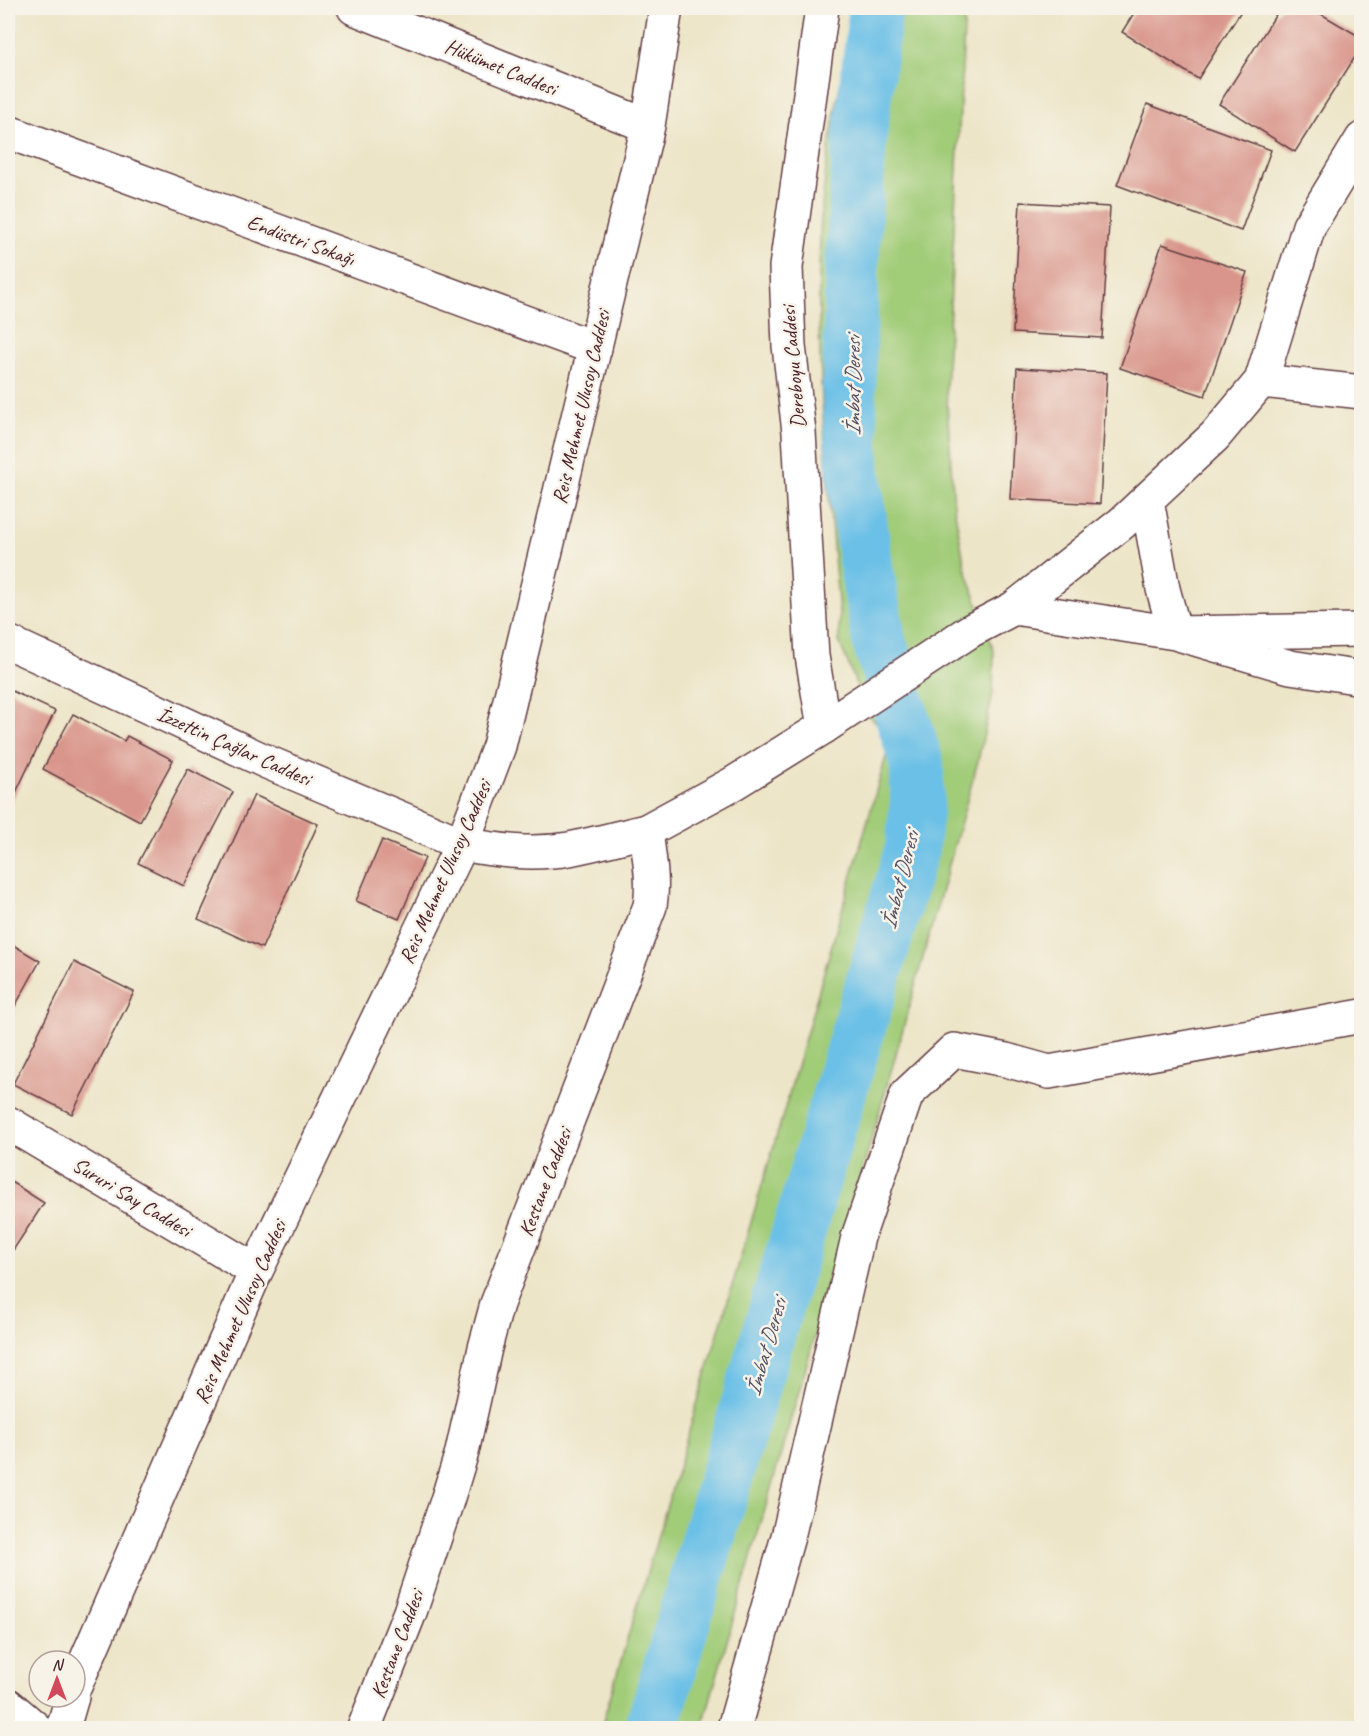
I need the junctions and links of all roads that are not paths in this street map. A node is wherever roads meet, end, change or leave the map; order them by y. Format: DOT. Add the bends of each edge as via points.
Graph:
graph roads {
  1 [pos="354,8"];
  2 [pos="666,8"];
  3 [pos="822,8"];
  4 [pos="648,126"];
  5 [pos="8,132"];
  6 [pos="1362,140"];
  7 [pos="595,348"];
  8 [pos="1261,381"];
  9 [pos="1362,392"];
  10 [pos="1147,500"];
  11 [pos="1014,608"];
  12 [pos="1362,630"];
  13 [pos="1175,633"];
  14 [pos="8,642"];
  15 [pos="1362,678"];
  16 [pos="824,727"];
  17 [pos="645,831"];
  18 [pos="462,844"];
  19 [pos="1362,1016"];
  20 [pos="8,1123"];
  21 [pos="256,1271"];
  22 [pos="87,1658"];
  23 [pos="8,1705"];
  24 [pos="69,1709"];
  25 [pos="35,1728"];
  26 [pos="63,1728"];
  27 [pos="364,1728"];
  28 [pos="734,1728"];
  1 -- 4 [label="street, Hükümet Caddesi"];
  2 -- 4 [label="street, Reis Mehmet Ulusoy Caddesi"];
  3 -- 16 [label="street, Dereboyu Caddesi" via="786,267 812,656"];
  4 -- 7 [label="street, Reis Mehmet Ulusoy Caddesi"];
  5 -- 7 [label="street, Endüstri Sokağı"];
  6 -- 8 [label="street" via="1309,226"];
  7 -- 18 [label="street, Reis Mehmet Ulusoy Caddesi" via="499,746"];
  8 -- 9 [label="street"];
  8 -- 10 [label="street" via="1215,436"];
  10 -- 11 [label="street"];
  10 -- 13 [label="street"];
  11 -- 13 [label="street"];
  11 -- 16 [label="street" via="970,631"];
  12 -- 13 [label="street"];
  13 -- 15 [label="street" via="1290,667"];
  14 -- 18 [label="street, İzzettin Çağlar Caddesi" via="267,762"];
  16 -- 17 [label="street" via="734,783"];
  17 -- 18 [label="street, İzzettin Çağlar Caddesi" via="568,849 531,852"];
  17 -- 27 [label="street, Kestane Caddesi" via="651,870 650,906 498,1304 446,1504 410,1612"];
  18 -- 21 [label="street, Reis Mehmet Ulusoy Caddesi"];
  19 -- 28 [label="street" via="1049,1072 954,1050 907,1094 858,1237 789,1533"];
  20 -- 21 [label="street, Sururi Say Caddesi"];
  21 -- 22 [label="street, Reis Mehmet Ulusoy Caddesi"];
  23 -- 25 [label="street"];
  24 -- 26 [label="street"];
}
